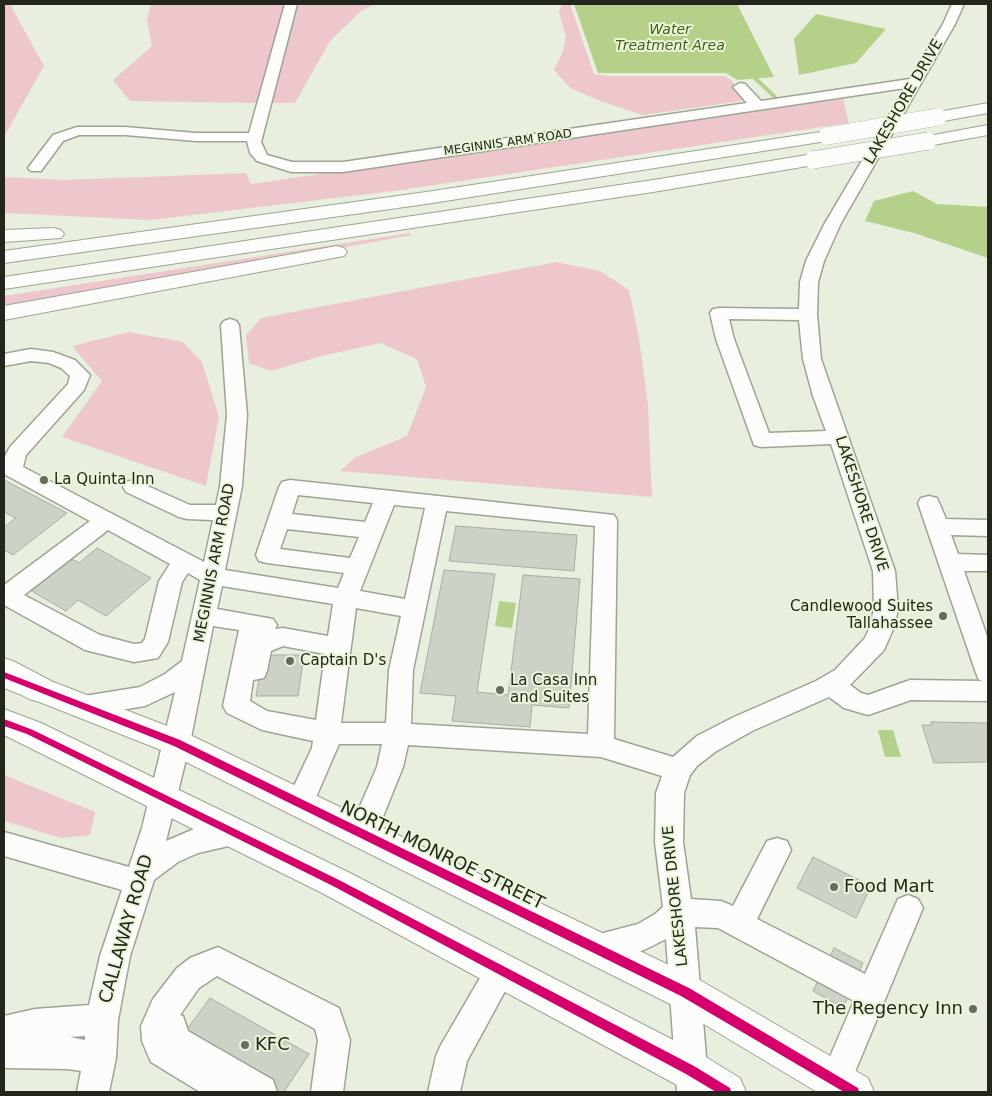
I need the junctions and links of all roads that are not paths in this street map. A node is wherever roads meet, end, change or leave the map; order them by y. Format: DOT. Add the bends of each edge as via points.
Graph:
graph roads {
  1 [pos="291,4"];
  2 [pos="958,4"];
  3 [pos="915,82"];
  4 [pos="740,87"];
  5 [pos="852,92"];
  6 [pos="758,106"];
  7 [pos="900,108"];
  8 [pos="988,108"];
  9 [pos="988,130"];
  10 [pos="255,139"];
  11 [pos="36,168"];
  12 [pos="653,186"];
  13 [pos="426,198"];
  14 [pos="4,236"];
  15 [pos="4,257"];
  16 [pos="4,283"];
  17 [pos="4,313"];
  18 [pos="808,315"];
  19 [pos="230,325"];
  20 [pos="4,360"];
  21 [pos="840,437"];
  22 [pos="134,487"];
  23 [pos="386,497"];
  24 [pos="437,503"];
  25 [pos="929,503"];
  26 [pos="226,513"];
  27 [pos="106,520"];
  28 [pos="279,520"];
  29 [pos="937,527"];
  30 [pos="988,528"];
  31 [pos="372,531"];
  32 [pos="184,561"];
  33 [pos="950,562"];
  34 [pos="988,563"];
  35 [pos="358,567"];
  36 [pos="212,576"];
  37 [pos="5,595"];
  38 [pos="345,599"];
  39 [pos="414,608"];
  40 [pos="204,616"];
  41 [pos="252,623"];
  42 [pos="980,628"];
  43 [pos="339,642"];
  44 [pos="194,666"];
  45 [pos="4,670"];
  46 [pos="988,673"];
  47 [pos="4,675"];
  48 [pos="830,684"];
  49 [pos="40,690"];
  50 [pos="988,691"];
  51 [pos="84,706"];
  52 [pos="248,712"];
  53 [pos="4,722"];
  54 [pos="326,733"];
  55 [pos="398,734"];
  56 [pos="177,743"];
  57 [pos="601,746"];
  58 [pos="678,770"];
  59 [pos="164,797"];
  60 [pos="300,803"];
  61 [pos="236,833"];
  62 [pos="362,834"];
  63 [pos="4,844"];
  64 [pos="777,850"];
  65 [pos="140,877"];
  66 [pos="908,908"];
  67 [pos="678,912"];
  68 [pos="739,925"];
  69 [pos="595,948"];
  70 [pos="227,966"];
  71 [pos="502,969"];
  72 [pos="685,992"];
  73 [pos="872,994"];
  74 [pos="102,1020"];
  75 [pos="4,1035"];
  76 [pos="4,1052"];
  77 [pos="100,1058"];
  78 [pos="692,1081"];
  79 [pos="845,1086"];
  80 [pos="93,1092"];
  81 [pos="230,1092"];
  82 [pos="261,1092"];
  83 [pos="327,1092"];
  84 [pos="444,1092"];
  85 [pos="726,1092"];
  1 -- 10 [label="street"];
  2 -- 3 [label="street, LAKESHORE DRIVE"];
  3 -- 5 [label="street, MEGINNIS ARM ROAD"];
  3 -- 7 [label="street, LAKESHORE DRIVE"];
  4 -- 6 [label="street"];
  5 -- 6 [label="street, MEGINNIS ARM ROAD"];
  5 -- 7 [label="street" via="881,95"];
  6 -- 10 [label="street, MEGINNIS ARM ROAD" via="343,167 307,168 279,164 262,158"];
  7 -- 18 [label="street, LAKESHORE DRIVE" via="824,241 810,282"];
  8 -- 13 [label="main road, bridge"];
  9 -- 12 [label="main road, bridge"];
  10 -- 11 [label="street" via="182,142 157,135 100,130 65,134 52,144"];
  12 -- 16 [label="main road"];
  12 -- 17 [label="main road" via="574,208"];
  13 -- 14 [label="main road" via="336,203 70,233"];
  13 -- 15 [label="main road"];
  18 -- 21 [label="street, LAKESHORE DRIVE" via="812,359"];
  18 -- 21 [label="street" via="719,313 761,440"];
  19 -- 26 [label="street, MEGINNIS ARM ROAD" via="237,415"];
  20 -- 27 [label="street" via="31,355 52,358 68,364 80,375 77,386 17,452 12,470"];
  21 -- 48 [label="street, LAKESHORE DRIVE" via="884,571 886,609 875,643 844,677"];
  22 -- 26 [label="street" via="187,512"];
  23 -- 24 [label="street"];
  23 -- 28 [label="street" via="290,487"];
  23 -- 31 [label="street"];
  24 -- 39 [label="street"];
  24 -- 57 [label="street" via="606,520"];
  25 -- 29 [label="street"];
  26 -- 36 [label="street, MEGINNIS ARM ROAD"];
  27 -- 32 [label="street"];
  27 -- 37 [label="street"];
  28 -- 31 [label="street"];
  28 -- 35 [label="street" via="267,555"];
  29 -- 30 [label="street"];
  29 -- 33 [label="street"];
  31 -- 35 [label="street"];
  32 -- 36 [label="street"];
  32 -- 37 [label="street" via="171,581 156,642 149,651 134,652 94,643"];
  33 -- 34 [label="street"];
  33 -- 42 [label="street"];
  35 -- 38 [label="street"];
  36 -- 38 [label="street"];
  36 -- 40 [label="street, MEGINNIS ARM ROAD"];
  38 -- 39 [label="street"];
  38 -- 43 [label="street"];
  39 -- 55 [label="street" via="401,670"];
  40 -- 41 [label="street"];
  40 -- 44 [label="street, MEGINNIS ARM ROAD"];
  41 -- 43 [label="street"];
  41 -- 52 [label="street" via="236,706"];
  42 -- 46 [label="street"];
  43 -- 52 [label="street" via="283,637 265,642 258,652"];
  43 -- 54 [label="street"];
  44 -- 51 [label="street" via="145,696"];
  44 -- 56 [label="street, MEGINNIS ARM ROAD"];
  45 -- 49 [label="main road"];
  47 -- 49 [label="main road, NORTH MONROE STREET"];
  48 -- 50 [label="street" via="853,701 868,705 910,690"];
  48 -- 58 [label="street, LAKESHORE DRIVE" via="706,744"];
  49 -- 51 [label="main road, NORTH MONROE STREET"];
  51 -- 56 [label="main road, NORTH MONROE STREET"];
  52 -- 54 [label="street" via="262,720"];
  53 -- 59 [label="main road"];
  54 -- 55 [label="street"];
  54 -- 60 [label="street" via="325,748"];
  55 -- 57 [label="street"];
  55 -- 62 [label="street" via="390,767"];
  56 -- 59 [label="street, MEGINNIS ARM ROAD"];
  56 -- 60 [label="main road, NORTH MONROE STREET"];
  57 -- 58 [label="street"];
  58 -- 67 [label="street, LAKESHORE DRIVE" via="668,810"];
  59 -- 61 [label="main road"];
  59 -- 65 [label="street, CALLAWAY ROAD"];
  60 -- 62 [label="main road, NORTH MONROE STREET"];
  61 -- 65 [label="street" via="194,841 168,853"];
  61 -- 71 [label="main road"];
  62 -- 69 [label="main road, NORTH MONROE STREET"];
  63 -- 65 [label="street"];
  64 -- 68 [label="street"];
  65 -- 74 [label="street, CALLAWAY ROAD" via="115,956"];
  66 -- 73 [label="street"];
  67 -- 68 [label="street" via="721,915"];
  67 -- 69 [label="street" via="644,936"];
  67 -- 72 [label="street, LAKESHORE DRIVE"];
  68 -- 73 [label="street"];
  69 -- 72 [label="main road, NORTH MONROE STREET"];
  70 -- 81 [label="street" via="201,968 188,978 164,1010 157,1026 162,1051"];
  70 -- 82 [label="street" via="197,984 174,1018 173,1040"];
  70 -- 83 [label="street" via="328,1019 334,1040"];
  71 -- 78 [label="main road"];
  71 -- 84 [label="street" via="452,1056"];
  72 -- 78 [label="street, LAKESHORE DRIVE"];
  72 -- 79 [label="main road, NORTH MONROE STREET"];
  73 -- 79 [label="street"];
  74 -- 75 [label="street" via="35,1024 13,1028"];
  74 -- 77 [label="street, CALLAWAY ROAD"];
  76 -- 77 [label="street" via="68,1053"];
  77 -- 80 [label="street, CALLAWAY ROAD"];
  78 -- 85 [label="main road"];
}
